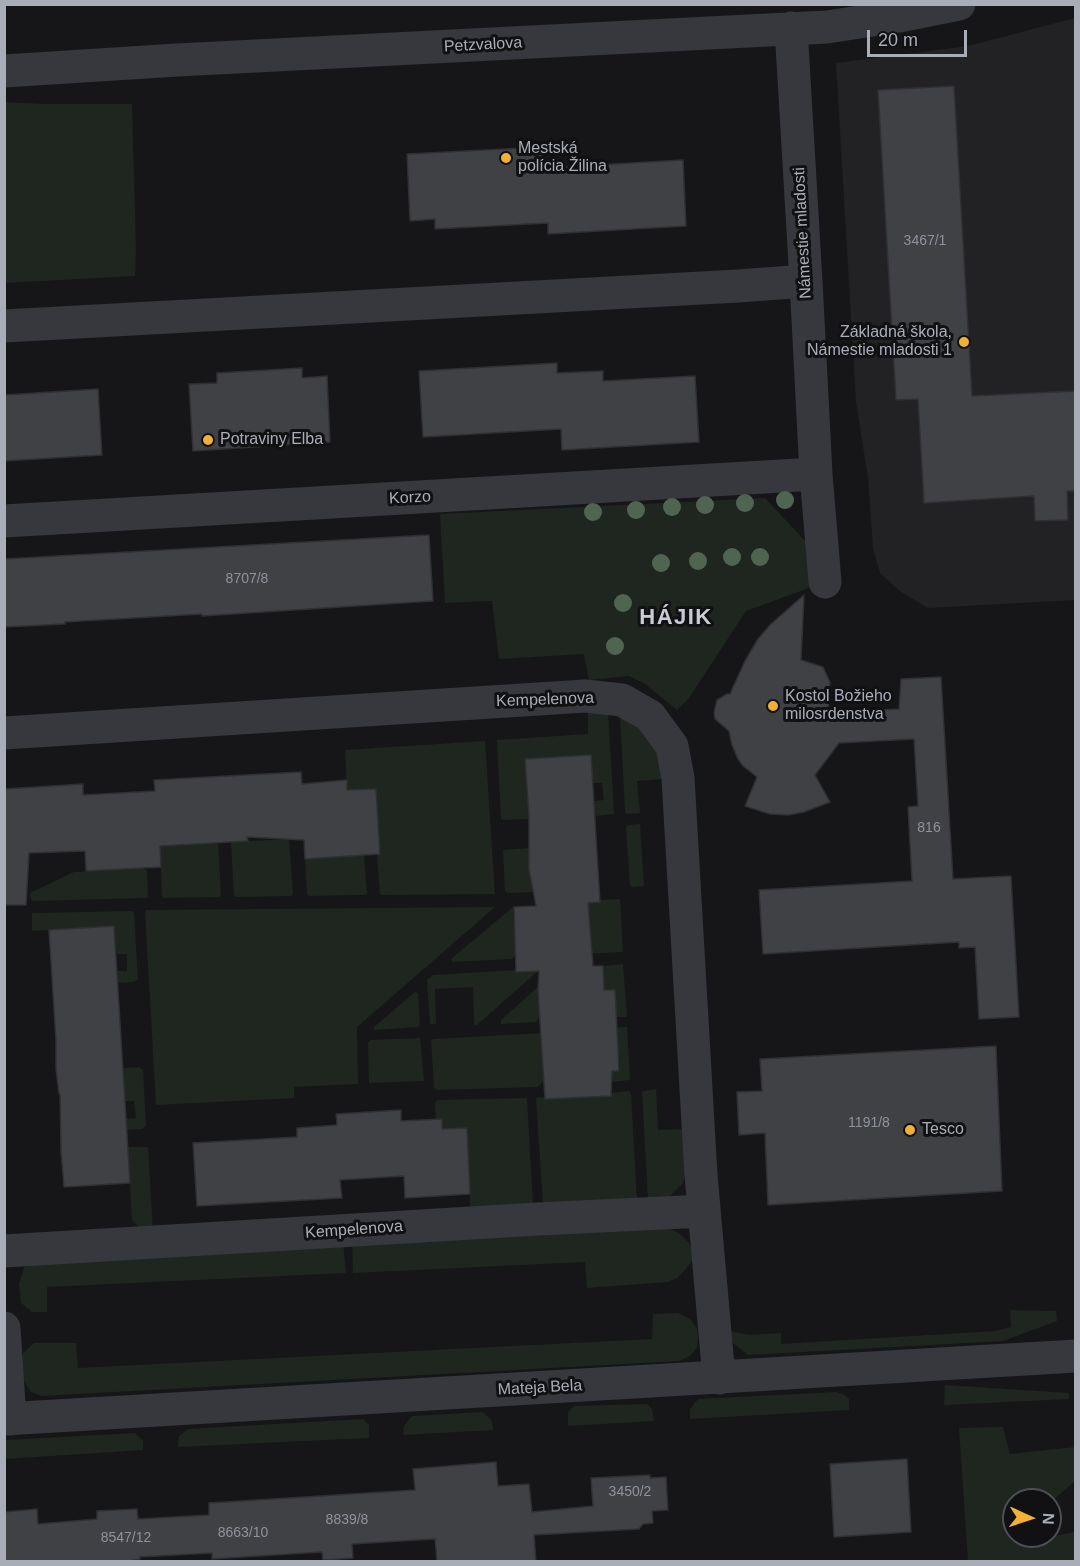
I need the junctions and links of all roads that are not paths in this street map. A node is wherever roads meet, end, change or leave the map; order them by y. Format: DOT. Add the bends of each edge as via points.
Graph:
graph roads {
  1 [pos="959,4"];
  2 [pos="791,28"];
  3 [pos="4,71"];
  4 [pos="807,282"];
  5 [pos="4,326"];
  6 [pos="816,474"];
  7 [pos="4,521"];
  8 [pos="825,582"];
  9 [pos="4,733"];
  10 [pos="705,1211"];
  11 [pos="4,1251"];
  12 [pos="4,1328"];
  13 [pos="1072,1357"];
  14 [pos="719,1378"];
  15 [pos="7,1419"];
  1 -- 2 [label="street, Petzvalova" via="826,27"];
  2 -- 3 [label="street, Petzvalova"];
  2 -- 4 [label="street, Námestie mladosti"];
  4 -- 5 [label="street"];
  4 -- 6 [label="street, Námestie mladosti"];
  6 -- 7 [label="street, Korzo"];
  6 -- 8 [label="street, Námestie mladosti"];
  9 -- 10 [label="street, Kempelenova" via="585,696 622,700 650,716 672,747 678,778"];
  10 -- 11 [label="street, Kempelenova"];
  10 -- 14 [label="street, Kempelenova"];
  12 -- 15 [label="street"];
  13 -- 14 [label="street, Mateja Bela"];
  14 -- 15 [label="street, Mateja Bela"];
}
